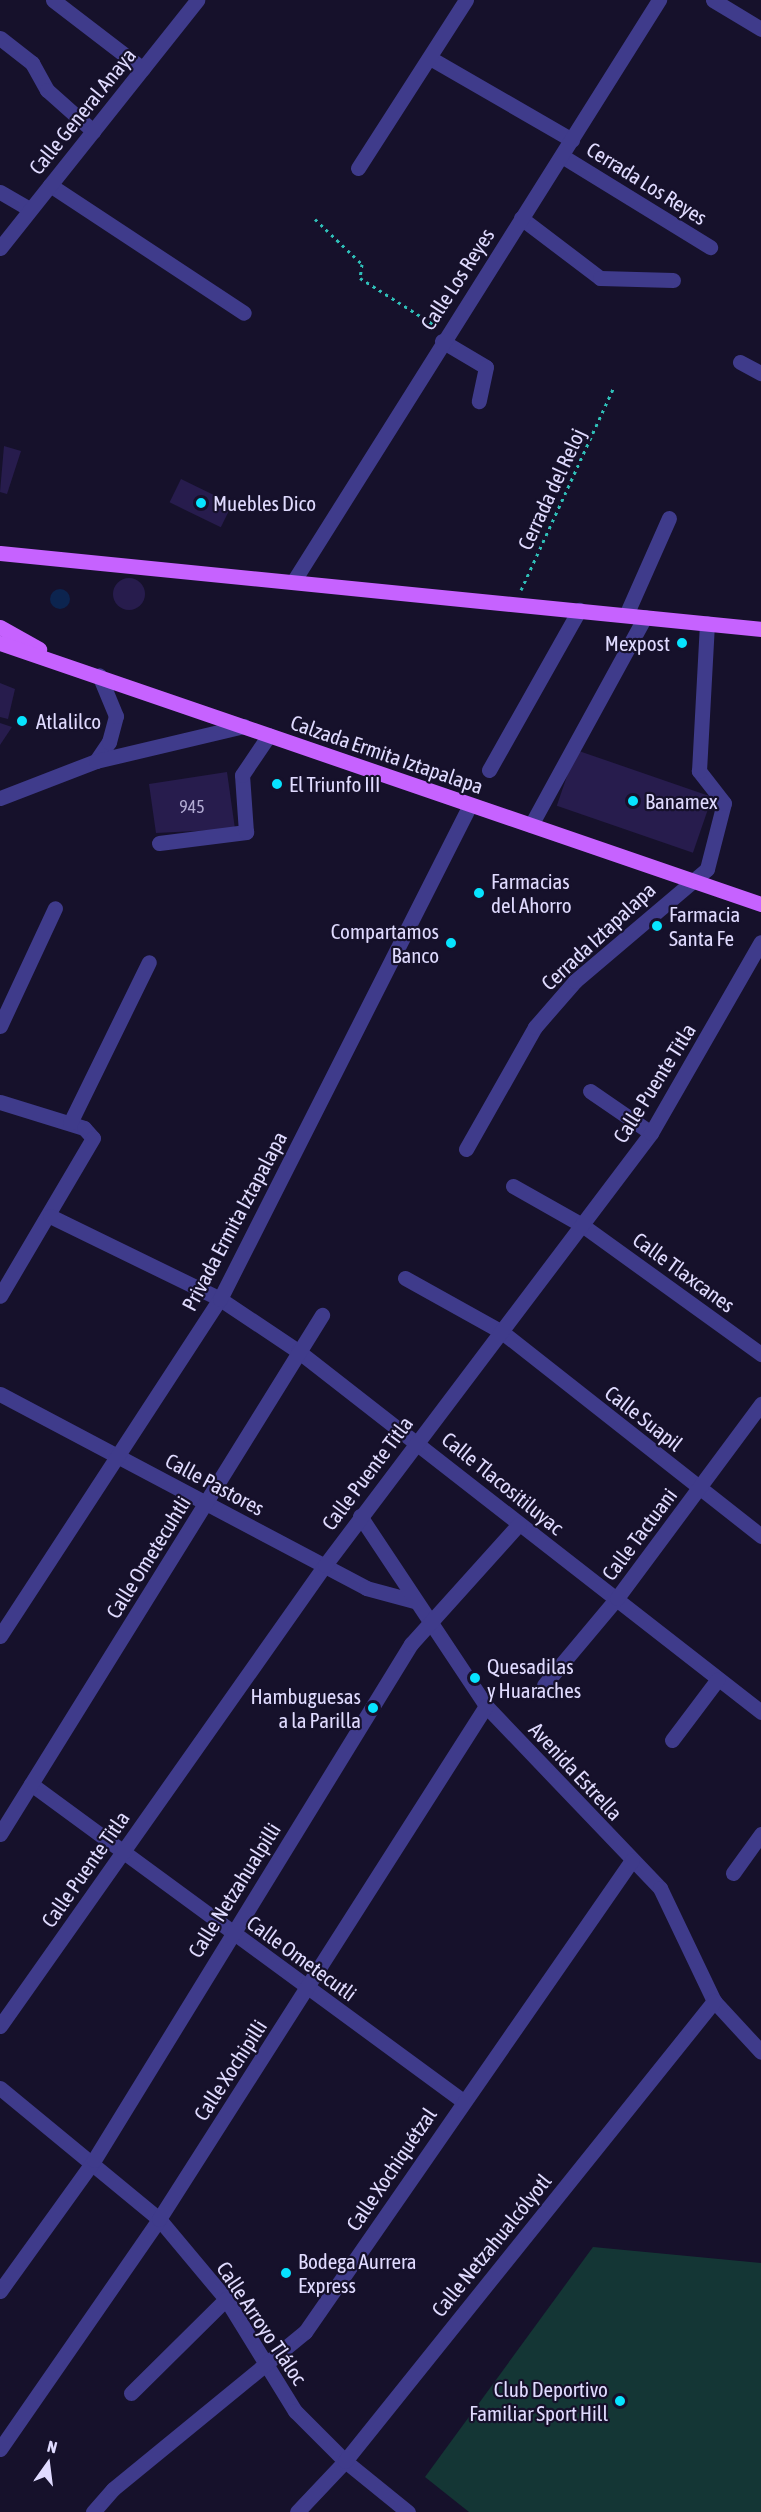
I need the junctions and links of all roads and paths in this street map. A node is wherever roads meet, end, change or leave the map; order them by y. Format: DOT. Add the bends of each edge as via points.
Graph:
graph roads {
  1 [pos="53,0"];
  2 [pos="197,0"];
  3 [pos="466,0"];
  4 [pos="659,0"];
  5 [pos="713,0"];
  6 [pos="761,28"];
  7 [pos="0,38"];
  8 [pos="430,58"];
  9 [pos="143,69"];
  10 [pos="93,130"];
  11 [pos="572,140"];
  12 [pos="562,156"];
  13 [pos="358,168"];
  14 [pos="50,185"];
  15 [pos="0,192"];
  16 [pos="30,209"];
  17 [pos="521,218"];
  18 [pos="315,219"];
  19 [pos="710,247"];
  20 [pos="0,248"];
  21 [pos="673,280"];
  22 [pos="244,313"];
  23 [pos="444,337"];
  24 [pos="740,362"];
  25 [pos="761,373"];
  26 [pos="614,387"];
  27 [pos="478,401"];
  28 [pos="669,518"];
  29 [pos="0,553"];
  30 [pos="293,582"];
  31 [pos="514,603"];
  32 [pos="579,610"];
  33 [pos="626,615"];
  34 [pos="645,617"];
  35 [pos="706,623"];
  36 [pos="0,627"];
  37 [pos="761,629"];
  38 [pos="0,643"];
  39 [pos="51,658"];
  40 [pos="99,675"];
  41 [pos="244,726"];
  42 [pos="269,735"];
  43 [pos="96,761"];
  44 [pos="489,770"];
  45 [pos="0,798"];
  46 [pos="470,805"];
  47 [pos="531,825"];
  48 [pos="159,843"];
  49 [pos="689,882"];
  50 [pos="761,904"];
  51 [pos="56,908"];
  52 [pos="761,942"];
  53 [pos="149,962"];
  54 [pos="0,1026"];
  55 [pos="590,1091"];
  56 [pos="1,1103"];
  57 [pos="70,1123"];
  58 [pos="651,1133"];
  59 [pos="466,1149"];
  60 [pos="513,1186"];
  61 [pos="50,1216"];
  62 [pos="582,1225"];
  63 [pos="405,1278"];
  64 [pos="0,1296"];
  65 [pos="220,1299"];
  66 [pos="322,1315"];
  67 [pos="501,1332"];
  68 [pos="298,1350"];
  69 [pos="761,1354"];
  70 [pos="0,1394"];
  71 [pos="761,1404"];
  72 [pos="417,1441"];
  73 [pos="117,1455"];
  74 [pos="700,1488"];
  75 [pos="206,1505"];
  76 [pos="360,1516"];
  77 [pos="519,1524"];
  78 [pos="761,1536"];
  79 [pos="325,1565"];
  80 [pos="617,1598"];
  81 [pos="414,1600"];
  82 [pos="429,1625"];
  83 [pos="0,1636"];
  84 [pos="718,1679"];
  85 [pos="544,1684"];
  86 [pos="486,1706"];
  87 [pos="761,1712"];
  88 [pos="672,1740"];
  89 [pos="31,1784"];
  90 [pos="0,1834"];
  91 [pos="761,1834"];
  92 [pos="123,1851"];
  93 [pos="632,1860"];
  94 [pos="733,1873"];
  95 [pos="232,1932"];
  96 [pos="308,1988"];
  97 [pos="714,2001"];
  98 [pos="0,2026"];
  99 [pos="761,2052"];
  100 [pos="0,2088"];
  101 [pos="463,2101"];
  102 [pos="94,2160"];
  103 [pos="159,2219"];
  104 [pos="0,2291"];
  105 [pos="226,2299"];
  106 [pos="264,2366"];
  107 [pos="131,2393"];
  108 [pos="0,2449"];
  109 [pos="345,2461"];
  110 [pos="93,2512"];
  111 [pos="297,2512"];
  112 [pos="408,2512"];
  1 -- 9 [label="street"];
  2 -- 9 [label="street, Calle General Anaya"];
  3 -- 8 [label="street"];
  4 -- 11 [label="street, Calle Los Reyes"];
  5 -- 6 [label="street"];
  7 -- 10 [label="street" via="32,63 47,90"];
  8 -- 11 [label="street"];
  8 -- 13 [label="street"];
  9 -- 10 [label="street, Calle General Anaya"];
  10 -- 14 [label="street, Calle General Anaya"];
  11 -- 12 [label="street, Calle Los Reyes"];
  12 -- 17 [label="street, Calle Los Reyes"];
  12 -- 19 [label="street, Cerrada Los Reyes"];
  14 -- 16 [label="street, Calle General Anaya"];
  14 -- 22 [label="street"];
  15 -- 16 [label="street"];
  16 -- 20 [label="street, Calle General Anaya"];
  17 -- 21 [label="street" via="600,278"];
  17 -- 23 [label="street, Calle Los Reyes"];
  18 -- 23 [label="path" via="362,264 360,278"];
  23 -- 27 [label="street" via="486,367"];
  23 -- 30 [label="street, Calle Los Reyes"];
  24 -- 25 [label="street"];
  26 -- 31 [label="path, Cerrada del Reloj"];
  28 -- 33 [label="street"];
  29 -- 30 [label="main road"];
  30 -- 31 [label="main road"];
  31 -- 32 [label="main road"];
  32 -- 33 [label="main road"];
  32 -- 44 [label="street"];
  33 -- 34 [label="main road"];
  34 -- 35 [label="main road"];
  34 -- 47 [label="street"];
  35 -- 37 [label="main road"];
  35 -- 49 [label="street, Cerrada Iztapalapa" via="699,771 724,803 707,869"];
  36 -- 39 [label="main road"];
  38 -- 39 [label="main road, Calzada Ermita Iztapalapa"];
  39 -- 40 [label="main road, Calzada Ermita Iztapalapa"];
  40 -- 41 [label="main road, Calzada Ermita Iztapalapa"];
  40 -- 43 [label="street" via="116,716 109,741"];
  41 -- 42 [label="main road, Calzada Ermita Iztapalapa"];
  41 -- 43 [label="street"];
  42 -- 46 [label="main road, Calzada Ermita Iztapalapa"];
  42 -- 48 [label="street" via="242,775 246,832"];
  43 -- 45 [label="street"];
  46 -- 47 [label="main road, Calzada Ermita Iztapalapa"];
  46 -- 65 [label="street, Privada Ermita Iztapalapa"];
  47 -- 49 [label="main road, Calzada Ermita Iztapalapa"];
  49 -- 50 [label="main road, Calzada Ermita Iztapalapa"];
  49 -- 59 [label="street, Cerrada Iztapalapa" via="575,981 535,1027"];
  51 -- 54 [label="street"];
  52 -- 58 [label="street, Calle Puente Titla"];
  53 -- 57 [label="street"];
  55 -- 58 [label="street"];
  56 -- 57 [label="street"];
  57 -- 61 [label="street" via="88,1133 92,1147"];
  58 -- 62 [label="street, Calle Puente Titla"];
  60 -- 62 [label="street, Calle Tlaxcanes"];
  61 -- 64 [label="street"];
  61 -- 65 [label="street, Calle Tlacositiluyac"];
  62 -- 67 [label="street, Calle Puente Titla"];
  62 -- 69 [label="street, Calle Tlaxcanes"];
  63 -- 67 [label="street, Calle Suapil"];
  65 -- 68 [label="street, Calle Tlacositiluyac"];
  65 -- 73 [label="street, Privada Ermita Iztapalapa"];
  66 -- 68 [label="street, Calle Ometecuhtli"];
  67 -- 72 [label="street, Calle Puente Titla"];
  67 -- 74 [label="street, Calle Suapil"];
  68 -- 72 [label="street, Calle Tlacositiluyac"];
  68 -- 75 [label="street, Calle Ometecuhtli"];
  70 -- 73 [label="street, Calle Pastores"];
  71 -- 74 [label="street, Calle Tactuani"];
  72 -- 76 [label="street, Calle Puente Titla"];
  72 -- 77 [label="street, Calle Tlacositiluyac"];
  73 -- 75 [label="street, Calle Pastores"];
  73 -- 83 [label="street, Privada Ermita Iztapalapa"];
  74 -- 78 [label="street, Calle Suapil"];
  74 -- 80 [label="street, Calle Tactuani"];
  75 -- 79 [label="street, Calle Pastores"];
  75 -- 89 [label="street, Calle Ometecuhtli"];
  76 -- 79 [label="street, Calle Puente Titla"];
  76 -- 81 [label="street, Avenida Estrella"];
  77 -- 80 [label="street, Calle Tlacositiluyac"];
  77 -- 82 [label="street, Calle Netzahualpilli"];
  79 -- 81 [label="street, Calle Pastores" via="366,1588"];
  79 -- 92 [label="street, Calle Puente Titla"];
  80 -- 84 [label="street, Calle Tlacositiluyac"];
  80 -- 85 [label="street, Calle Tactuani"];
  81 -- 82 [label="street, Avenida Estrella"];
  82 -- 86 [label="street, Avenida Estrella"];
  82 -- 95 [label="street, Calle Netzahualpilli" via="411,1644"];
  84 -- 87 [label="street, Calle Tlacositiluyac"];
  84 -- 88 [label="street"];
  86 -- 93 [label="street, Avenida Estrella"];
  86 -- 96 [label="street, Calle Xochipilli"];
  89 -- 90 [label="street, Calle Ometecuhtli"];
  89 -- 92 [label="street, Calle Ometecutli"];
  91 -- 94 [label="street"];
  92 -- 95 [label="street, Calle Ometecutli"];
  92 -- 98 [label="street, Calle Puente Titla"];
  93 -- 97 [label="street, Avenida Estrella" via="666,1898"];
  93 -- 101 [label="street, Calle Xochiquétzal"];
  95 -- 96 [label="street, Calle Ometecutli"];
  95 -- 102 [label="street, Calle Netzahualpilli"];
  96 -- 101 [label="street, Calle Ometecutli"];
  96 -- 103 [label="street, Calle Xochipilli"];
  97 -- 99 [label="street, Avenida Estrella"];
  97 -- 109 [label="street, Calle Netzahualcólyotl"];
  100 -- 102 [label="street, Calle Arroyo Tláloc"];
  101 -- 106 [label="street, Calle Xochiquétzal" via="305,2332"];
  102 -- 103 [label="street, Calle Arroyo Tláloc"];
  102 -- 104 [label="street, Calle Netzahualpilli"];
  103 -- 105 [label="street, Calle Arroyo Tláloc"];
  103 -- 108 [label="street, Calle Xochipilli"];
  105 -- 106 [label="street, Calle Arroyo Tláloc"];
  105 -- 107 [label="street"];
  106 -- 109 [label="street, Calle Arroyo Tláloc" via="295,2411"];
  106 -- 110 [label="street, Calle Xochiquétzal" via="113,2489"];
  109 -- 111 [label="street, Calle Netzahualcólyotl"];
  109 -- 112 [label="street, Calle Arroyo Tláloc"];
}
